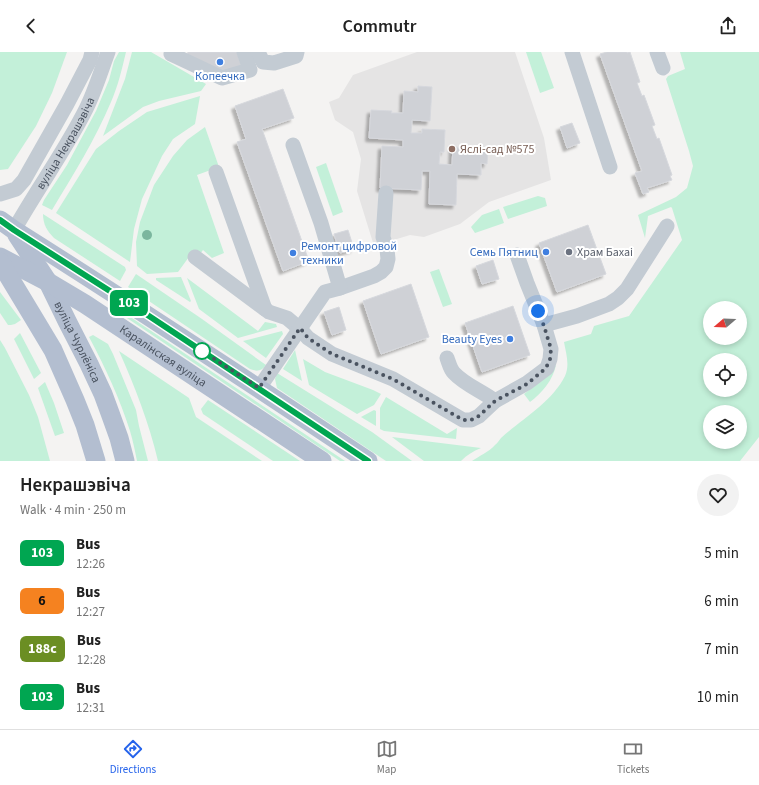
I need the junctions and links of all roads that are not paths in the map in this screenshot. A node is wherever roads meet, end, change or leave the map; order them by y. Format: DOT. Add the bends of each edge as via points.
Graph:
graph roads {
  1 [pos="92,52"];
  2 [pos="108,52"];
  3 [pos="244,52"];
  4 [pos="258,52"];
  5 [pos="297,52"];
  6 [pos="657,52"];
  7 [pos="171,53"];
  8 [pos="576,53"];
  9 [pos="663,68"];
  10 [pos="293,145"];
  11 [pos="610,167"];
  12 [pos="216,172"];
  13 [pos="386,193"];
  14 [pos="0,194"];
  15 [pos="7,225"];
  16 [pos="667,226"];
  17 [pos="0,249"];
  18 [pos="517,255"];
  19 [pos="0,257"];
  20 [pos="195,257"];
  21 [pos="0,262"];
  22 [pos="48,282"];
  23 [pos="340,288"];
  24 [pos="85,304"];
  25 [pos="265,309"];
  26 [pos="66,321"];
  27 [pos="544,326"];
  28 [pos="300,328"];
  29 [pos="447,358"];
  30 [pos="259,388"];
  31 [pos="495,401"];
  32 [pos="96,461"];
  33 [pos="125,461"];
  34 [pos="322,461"];
  35 [pos="368,461"];
  1 -- 14 [label="street, вуліца Некрашэвіча" via="67,104 24,180 16,189"];
  2 -- 15 [label="street, вуліца Некрашэвіча" via="87,108 69,141 29,204"];
  3 -- 7 [label="street" via="250,70 222,78"];
  4 -- 5 [label="street" via="263,62 274,63 296,56"];
  6 -- 9 [label="street"];
  8 -- 11 [label="street"];
  10 -- 23 [label="street" via="321,223"];
  12 -- 25 [label="street"];
  13 -- 23 [label="street" via="383,237 388,259 386,267 374,276"];
  15 -- 17 [label="main road"];
  15 -- 22 [label="main road, вуліца Чурлёніса"];
  15 -- 30 [label="main road, Каралінская вуліца"];
  16 -- 27 [label="street" via="627,289 618,298 609,304"];
  18 -- 27 [label="street"];
  19 -- 22 [label="main road, Каралінская вуліца"];
  20 -- 25 [label="street"];
  21 -- 32 [label="main road" via="53,350 85,425"];
  22 -- 24 [label="main road, Каралінская вуліца"];
  22 -- 26 [label="main road, вуліца Чурлёніса"];
  23 -- 28 [label="street" via="325,292"];
  24 -- 26 [label="main road" via="74,304 69,308"];
  24 -- 34 [label="main road, Каралінская вуліца"];
  25 -- 28 [label="street" via="287,318"];
  26 -- 33 [label="main road, вуліца Чурлёніса" via="103,394"];
  27 -- 31 [label="street" via="551,349 546,368 527,384"];
  28 -- 30 [label="street"];
  28 -- 31 [label="street" via="308,338 332,354 393,379 463,420 479,416"];
  29 -- 31 [label="street" via="453,372"];
  30 -- 35 [label="main road, Каралінская вуліца"];
}
